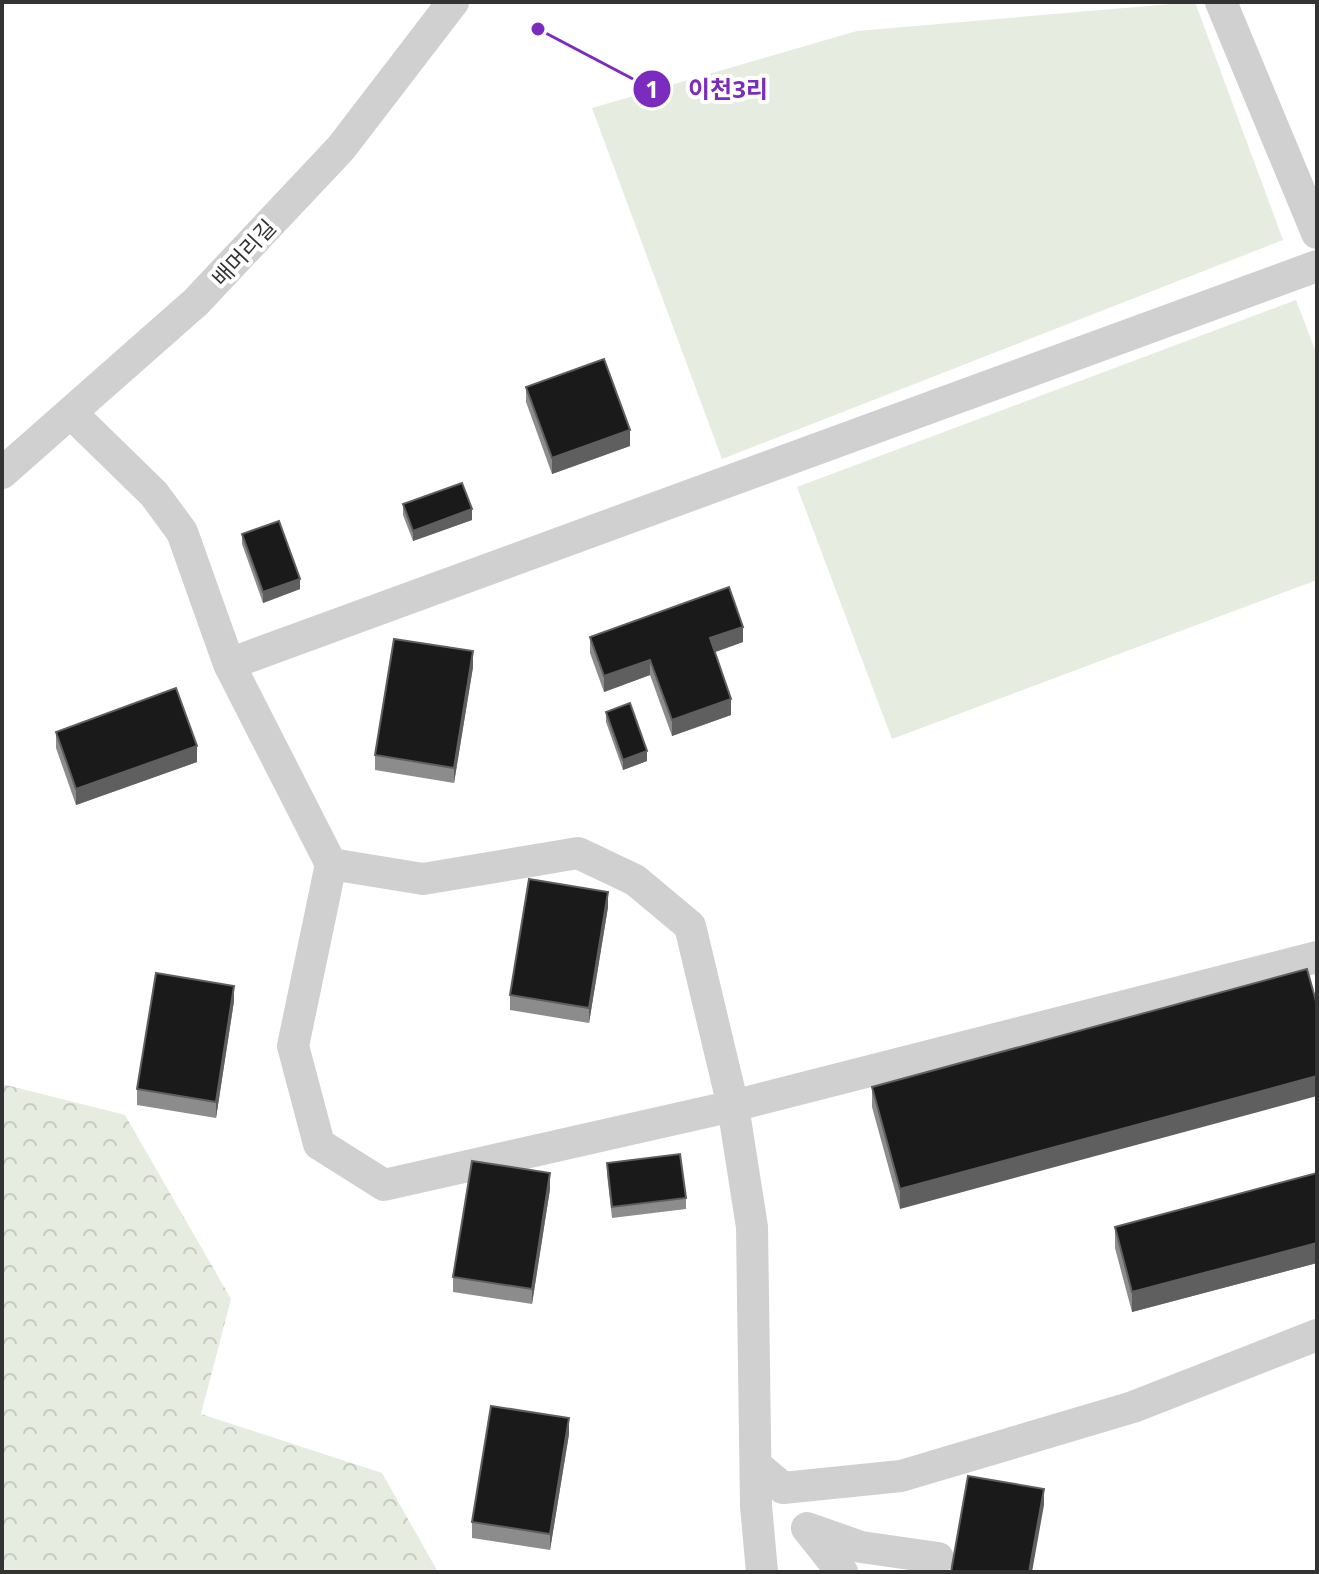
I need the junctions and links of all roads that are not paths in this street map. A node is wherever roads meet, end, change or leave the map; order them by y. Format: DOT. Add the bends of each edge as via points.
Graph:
graph roads {
  1 [pos="453,2"];
  2 [pos="1221,2"];
  3 [pos="1317,233"];
  4 [pos="1317,266"];
  5 [pos="71,413"];
  6 [pos="2,473"];
  7 [pos="229,664"];
  8 [pos="331,864"];
  9 [pos="1317,957"];
  10 [pos="733,1106"];
  11 [pos="1317,1335"];
  12 [pos="757,1466"];
  13 [pos="756,1506"];
  14 [pos="807,1528"];
  15 [pos="938,1558"];
  16 [pos="762,1572"];
  17 [pos="842,1572"];
  1 -- 5 [label="street, 배머리길" via="341,148 196,302"];
  2 -- 3 [label="street"];
  4 -- 7 [label="street"];
  5 -- 6 [label="street, 배머리길"];
  5 -- 7 [label="street" via="154,494 182,532"];
  7 -- 8 [label="street"];
  8 -- 10 [label="street" via="423,879 578,853 635,880 690,926"];
  8 -- 10 [label="street" via="293,1046 319,1144 384,1185"];
  9 -- 10 [label="street"];
  10 -- 12 [label="street" via="752,1227"];
  11 -- 12 [label="street" via="1133,1407 901,1476 783,1488"];
  12 -- 13 [label="street"];
  13 -- 14 [label="street"];
  13 -- 16 [label="street"];
  14 -- 15 [label="street" via="861,1547"];
  14 -- 17 [label="street"];
}
